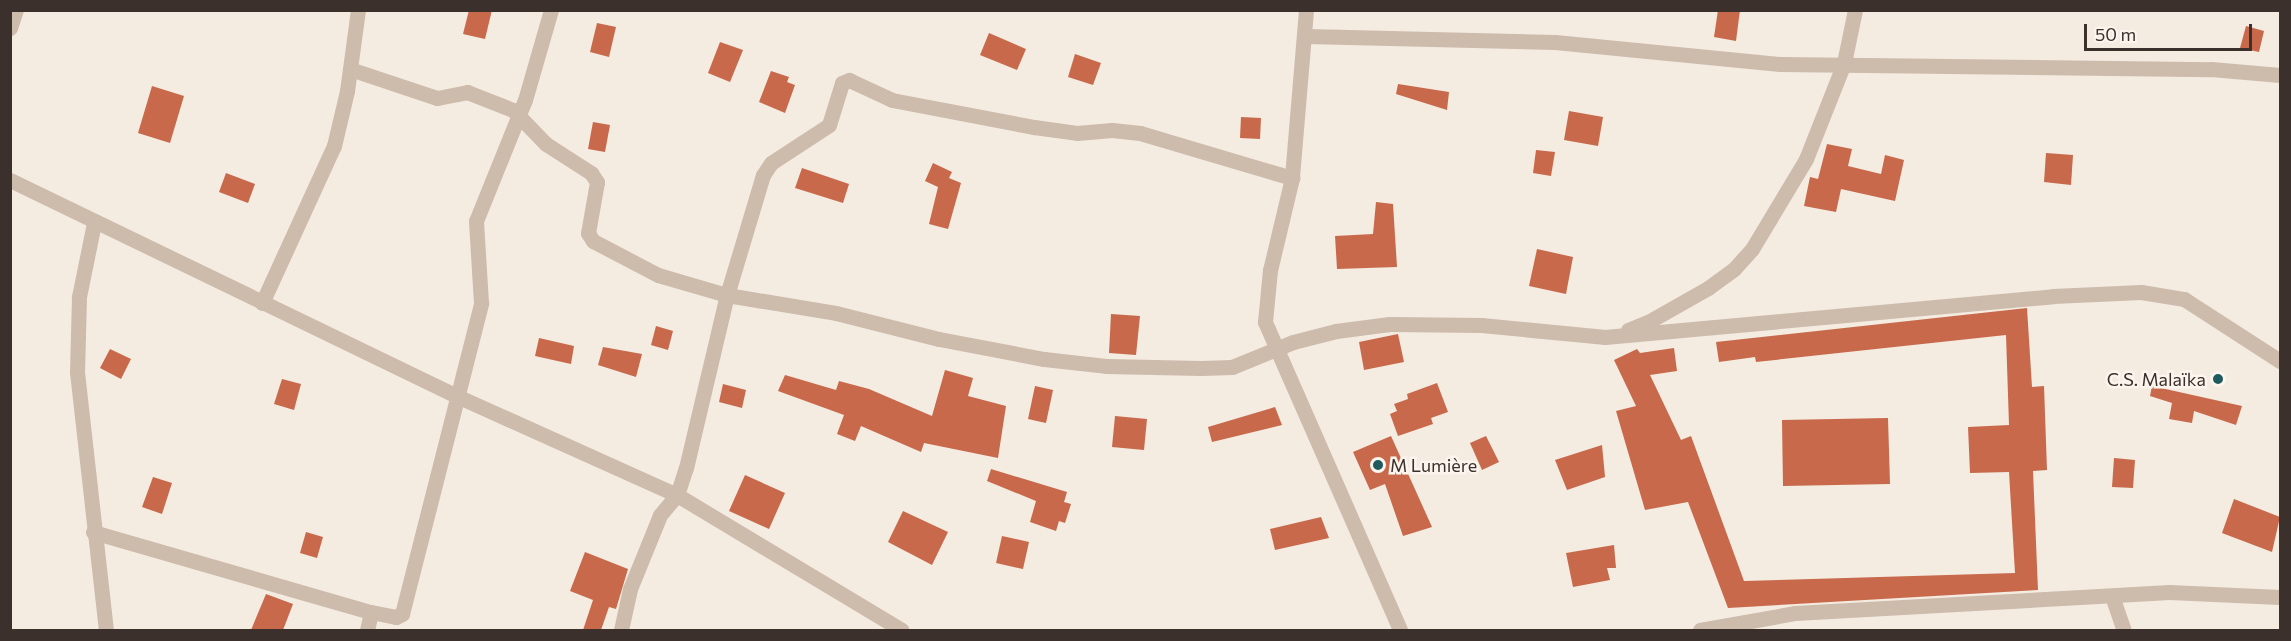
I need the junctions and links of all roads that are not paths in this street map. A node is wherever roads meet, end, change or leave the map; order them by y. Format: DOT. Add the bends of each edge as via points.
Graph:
graph roads {
  1 [pos="16,10"];
  2 [pos="358,10"];
  3 [pos="551,10"];
  4 [pos="1306,10"];
  5 [pos="1855,10"];
  6 [pos="10,28"];
  7 [pos="1306,36"];
  8 [pos="1844,63"];
  9 [pos="350,69"];
  10 [pos="2280,75"];
  11 [pos="518,118"];
  12 [pos="1292,178"];
  13 [pos="10,180"];
  14 [pos="94,223"];
  15 [pos="727,295"];
  16 [pos="262,303"];
  17 [pos="1605,337"];
  18 [pos="1275,351"];
  19 [pos="2280,361"];
  20 [pos="459,398"];
  21 [pos="677,495"];
  22 [pos="93,532"];
  23 [pos="2112,596"];
  24 [pos="2280,597"];
  25 [pos="371,612"];
  26 [pos="106,630"];
  27 [pos="367,630"];
  28 [pos="621,630"];
  29 [pos="902,630"];
  30 [pos="1400,630"];
  31 [pos="1700,630"];
  32 [pos="2124,630"];
  1 -- 6 [label="street"];
  2 -- 9 [label="street"];
  3 -- 11 [label="street"];
  4 -- 7 [label="street"];
  5 -- 8 [label="street"];
  7 -- 8 [label="street" via="1555,42 1780,64"];
  7 -- 12 [label="street"];
  8 -- 10 [label="street" via="2211,69"];
  8 -- 17 [label="street" via="1806,159 1752,249 1734,269 1708,288 1648,322"];
  9 -- 11 [label="street" via="437,98 467,92 513,110"];
  9 -- 16 [label="street" via="334,146"];
  11 -- 15 [label="street" via="597,182 588,233 593,241 658,275"];
  11 -- 20 [label="street" via="486,190 474,230 481,303"];
  12 -- 15 [label="street" via="1140,133 1077,133 1034,127 892,99 849,80 842,82 830,125 771,163 763,175"];
  12 -- 18 [label="street" via="1270,270 1266,306 1267,333"];
  13 -- 14 [label="street"];
  14 -- 16 [label="street"];
  14 -- 22 [label="street" via="76,330"];
  15 -- 18 [label="street" via="836,313 1044,360 1232,367"];
  15 -- 21 [label="street"];
  16 -- 20 [label="street"];
  17 -- 18 [label="street" via="1492,326 1390,324 1336,331"];
  17 -- 19 [label="street" via="2141,292 2184,298"];
  18 -- 30 [label="street"];
  20 -- 21 [label="street"];
  20 -- 25 [label="street" via="402,614 396,617"];
  21 -- 28 [label="street" via="660,515 630,589"];
  21 -- 29 [label="street"];
  22 -- 25 [label="street"];
  22 -- 26 [label="street"];
  23 -- 24 [label="street" via="2169,592"];
  23 -- 31 [label="street" via="1795,613"];
  23 -- 32 [label="street"];
  25 -- 27 [label="street"];
}
